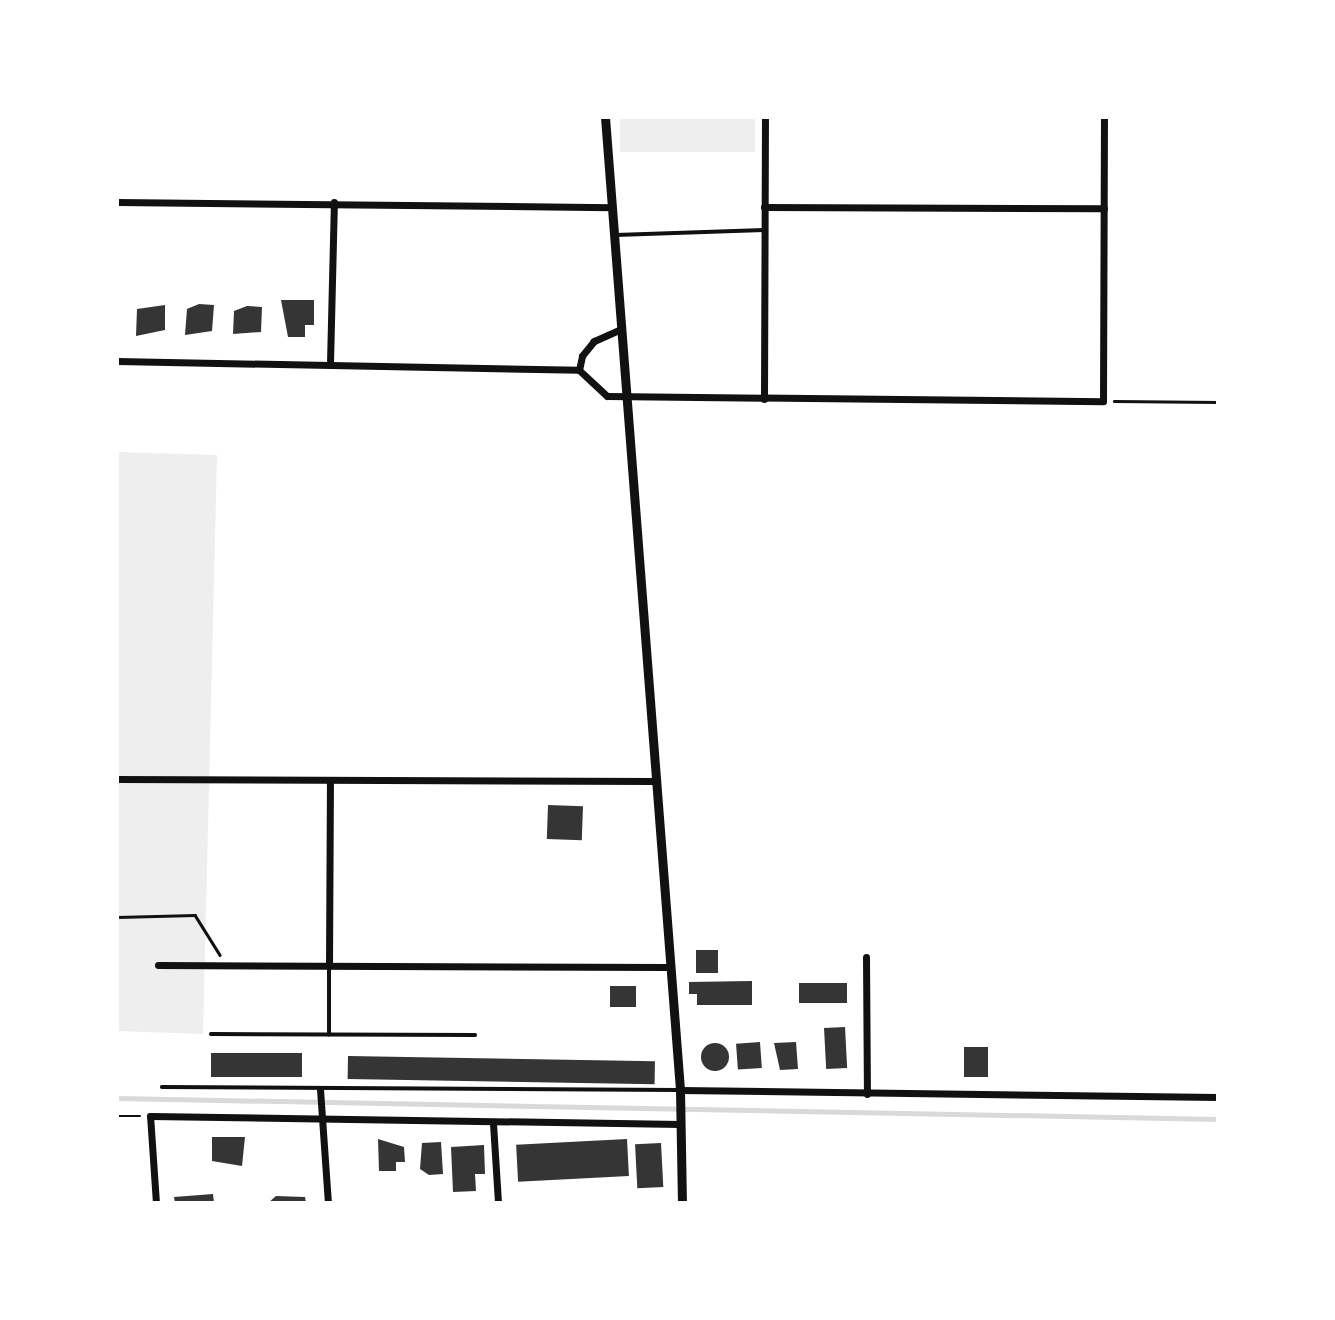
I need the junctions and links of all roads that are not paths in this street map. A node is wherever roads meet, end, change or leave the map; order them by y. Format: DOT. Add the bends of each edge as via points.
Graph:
graph roads {
  1 [pos="605,117"];
  2 [pos="765,117"];
  3 [pos="1104,117"];
  4 [pos="117,202"];
  5 [pos="334,202"];
  6 [pos="612,206"];
  7 [pos="764,207"];
  8 [pos="1104,208"];
  9 [pos="764,230"];
  10 [pos="614,235"];
  11 [pos="621,329"];
  12 [pos="117,361"];
  13 [pos="330,363"];
  14 [pos="579,370"];
  15 [pos="626,399"];
  16 [pos="764,400"];
  17 [pos="117,779"];
  18 [pos="330,780"];
  19 [pos="653,781"];
  20 [pos="866,957"];
  21 [pos="158,965"];
  22 [pos="330,965"];
  23 [pos="666,967"];
  24 [pos="211,1034"];
  25 [pos="329,1035"];
  26 [pos="475,1035"];
  27 [pos="162,1087"];
  28 [pos="321,1093"];
  29 [pos="867,1094"];
  30 [pos="680,1095"];
  31 [pos="1218,1097"];
  32 [pos="322,1117"];
  33 [pos="680,1120"];
  34 [pos="493,1123"];
  35 [pos="156,1203"];
  36 [pos="328,1203"];
  37 [pos="498,1203"];
  38 [pos="682,1203"];
  1 -- 6 [label="street"];
  2 -- 7 [label="street"];
  3 -- 8 [label="street"];
  4 -- 5 [label="street"];
  5 -- 6 [label="street"];
  5 -- 13 [label="street"];
  6 -- 10 [label="street"];
  7 -- 8 [label="street"];
  7 -- 9 [label="street"];
  8 -- 16 [label="street" via="1103,401"];
  9 -- 10 [label="lane"];
  9 -- 16 [label="street"];
  10 -- 11 [label="street"];
  11 -- 14 [label="street" via="594,341"];
  11 -- 15 [label="street"];
  12 -- 13 [label="street"];
  13 -- 14 [label="street"];
  14 -- 15 [label="street" via="607,396"];
  15 -- 16 [label="street"];
  15 -- 19 [label="street"];
  17 -- 18 [label="street"];
  18 -- 19 [label="street"];
  18 -- 22 [label="street"];
  19 -- 23 [label="street"];
  20 -- 29 [label="street"];
  21 -- 22 [label="street"];
  22 -- 23 [label="street"];
  22 -- 25 [label="lane"];
  23 -- 30 [label="street"];
  24 -- 25 [label="lane"];
  25 -- 26 [label="lane"];
  27 -- 28 [label="lane"];
  28 -- 30 [label="lane"];
  28 -- 32 [label="street"];
  29 -- 30 [label="street"];
  29 -- 31 [label="street"];
  30 -- 33 [label="street"];
  32 -- 34 [label="street"];
  32 -- 35 [label="street" via="150,1116"];
  32 -- 36 [label="street"];
  33 -- 34 [label="street"];
  33 -- 38 [label="street"];
  34 -- 37 [label="street"];
}
